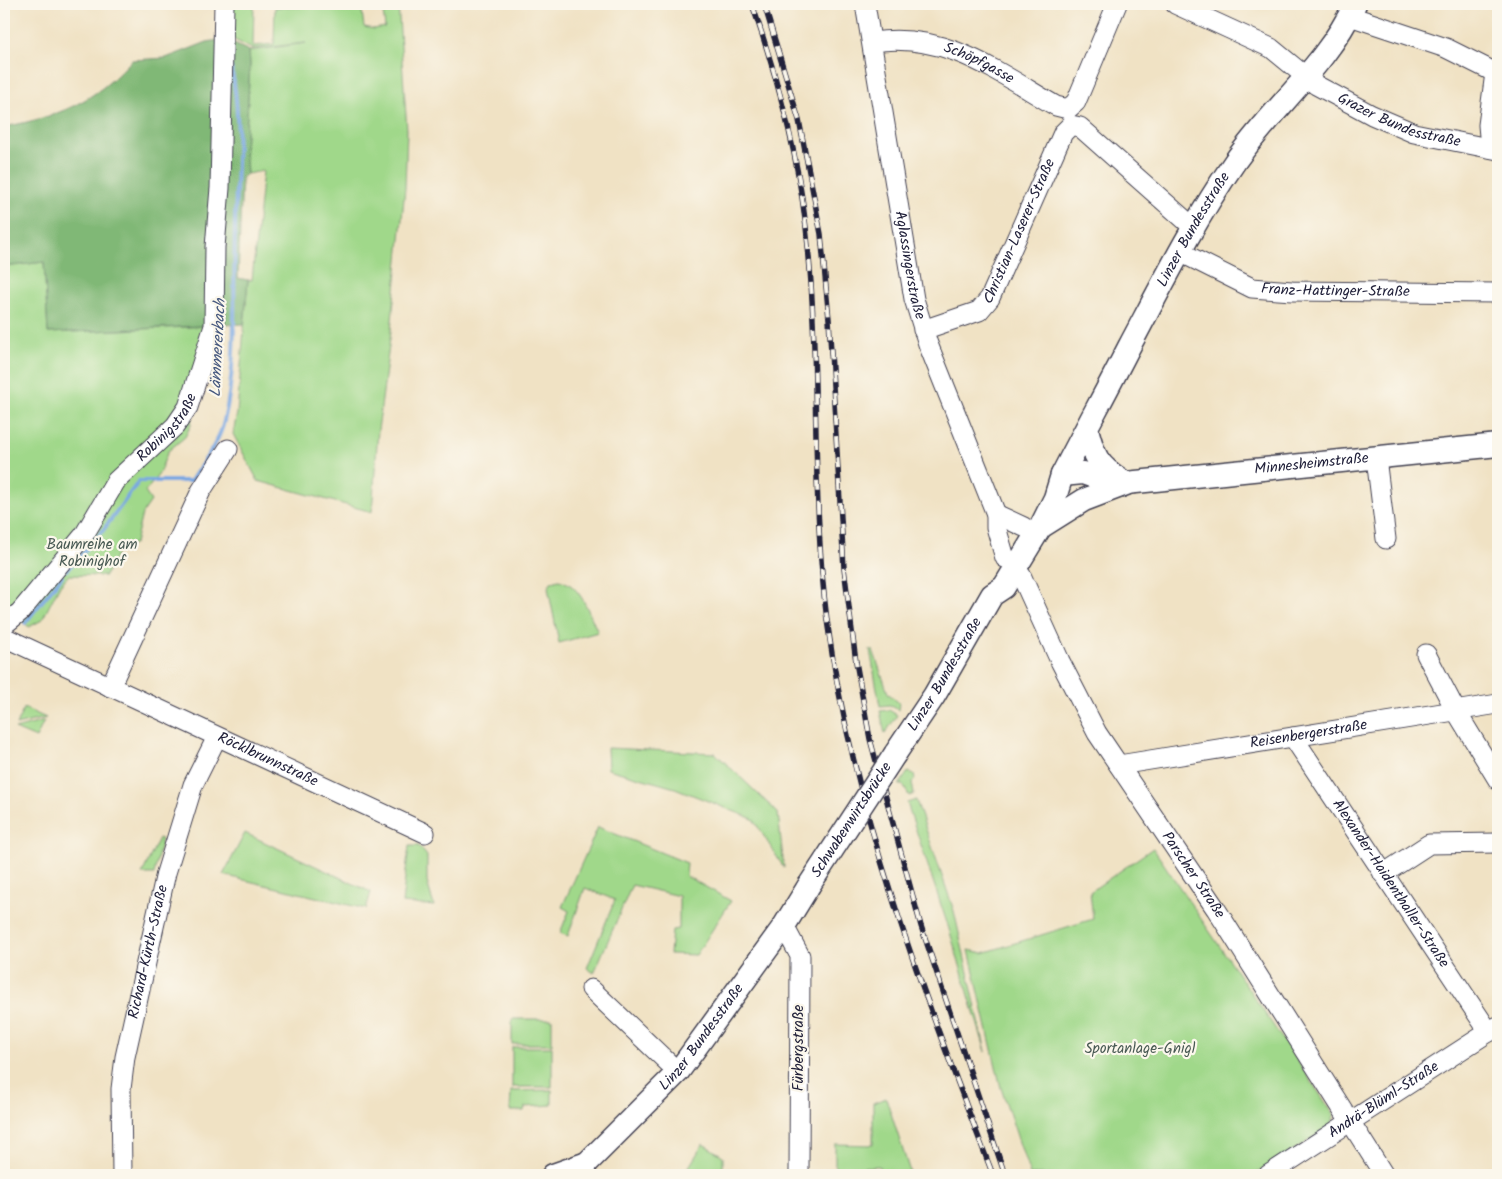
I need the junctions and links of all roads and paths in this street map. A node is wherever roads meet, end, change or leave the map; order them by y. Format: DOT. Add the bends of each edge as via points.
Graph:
graph roads {
  1 [pos="224,4"];
  2 [pos="865,4"];
  3 [pos="1117,4"];
  4 [pos="1175,4"];
  5 [pos="1352,10"];
  6 [pos="873,42"];
  7 [pos="1497,74"];
  8 [pos="1307,78"];
  9 [pos="1494,149"];
  10 [pos="1194,228"];
  11 [pos="1180,252"];
  12 [pos="1498,293"];
  13 [pos="923,330"];
  14 [pos="1087,429"];
  15 [pos="1498,444"];
  16 [pos="228,449"];
  17 [pos="1376,458"];
  18 [pos="1062,475"];
  19 [pos="1126,483"];
  20 [pos="1084,500"];
  21 [pos="996,514"];
  22 [pos="1032,527"];
  23 [pos="1386,539"];
  24 [pos="1009,565"];
  25 [pos="4,625"];
  26 [pos="4,637"];
  27 [pos="1426,654"];
  28 [pos="110,687"];
  29 [pos="1498,704"];
  30 [pos="1456,712"];
  31 [pos="217,737"];
  32 [pos="1293,737"];
  33 [pos="895,754"];
  34 [pos="1119,765"];
  35 [pos="1498,780"];
  36 [pos="425,833"];
  37 [pos="1498,842"];
  38 [pos="1383,874"];
  39 [pos="808,887"];
  40 [pos="784,926"];
  41 [pos="591,989"];
  42 [pos="1494,1029"];
  43 [pos="678,1072"];
  44 [pos="1351,1122"];
  45 [pos="583,1169"];
  46 [pos="122,1175"];
  47 [pos="553,1175"];
  48 [pos="799,1175"];
  49 [pos="1268,1175"];
  50 [pos="1384,1175"];
  1 -- 25 [label="street, Robinigstraße" via="214,326 188,407 175,426 116,482 84,535 20,612"];
  2 -- 6 [label="street, Aglassingerstraße"];
  3 -- 6 [label="street, Schöpfgasse" via="1076,102 1068,109 1056,106 969,56 940,44 913,40"];
  4 -- 8 [label="street, Grazer Bundesstraße" via="1271,48"];
  5 -- 7 [label="street" via="1446,48"];
  5 -- 8 [label="main road, Linzer Bundesstraße"];
  6 -- 13 [label="street, Aglassingerstraße" via="914,299"];
  7 -- 9 [label="street" via="1488,125"];
  8 -- 9 [label="street, Grazer Bundesstraße" via="1372,115 1414,133"];
  8 -- 10 [label="main road, Linzer Bundesstraße" via="1252,138"];
  10 -- 11 [label="main road, Linzer Bundesstraße"];
  10 -- 13 [label="street, Christian-Laserer-Straße" via="1080,127 1070,125 1063,133 990,298 979,311"];
  11 -- 12 [label="street, Franz-Hattinger-Straße" via="1252,288"];
  11 -- 14 [label="main road, Linzer Bundesstraße"];
  13 -- 21 [label="street, Aglassingerstraße"];
  14 -- 18 [label="main road, Linzer Bundesstraße"];
  14 -- 19 [label="main road" via="1096,458 1106,471"];
  15 -- 17 [label="main road, Minnesheimstraße"];
  16 -- 28 [label="street" via="201,491"];
  17 -- 19 [label="main road, Minnesheimstraße"];
  17 -- 23 [label="street"];
  18 -- 19 [label="main road, Minnesheimstraße" via="1083,473 1106,481"];
  18 -- 20 [label="main road" via="1070,489"];
  18 -- 22 [label="main road, Linzer Bundesstraße" via="1044,492"];
  19 -- 20 [label="main road, Minnesheimstraße"];
  20 -- 22 [label="main road, Minnesheimstraße"];
  21 -- 22 [label="street"];
  21 -- 24 [label="street, Aglassingerstraße" via="996,527"];
  22 -- 24 [label="main road, Linzer Bundesstraße"];
  24 -- 33 [label="main road, Linzer Bundesstraße" via="1004,586 992,595 934,696"];
  24 -- 34 [label="street, Parscher Straße" via="1022,575 1078,698"];
  26 -- 28 [label="street, Röcklbrunnstraße"];
  27 -- 30 [label="street"];
  28 -- 31 [label="street, Röcklbrunnstraße"];
  29 -- 30 [label="street, Reisenbergerstraße"];
  30 -- 32 [label="street, Reisenbergerstraße"];
  30 -- 35 [label="street"];
  31 -- 36 [label="street, Röcklbrunnstraße"];
  31 -- 46 [label="street, Richard-Kürth-Straße" via="193,785 166,873 125,1057 121,1089"];
  32 -- 34 [label="street, Reisenbergerstraße"];
  32 -- 38 [label="street, Alexander-Haidenthaller-Straße"];
  33 -- 39 [label="main road, Schwabenwirtsbrücke, bridge"];
  34 -- 44 [label="street, Parscher Straße" via="1216,909"];
  37 -- 38 [label="street" via="1429,844"];
  38 -- 42 [label="street, Alexander-Haidenthaller-Straße"];
  39 -- 40 [label="main road, Linzer Bundesstraße"];
  40 -- 43 [label="main road, Linzer Bundesstraße"];
  40 -- 48 [label="street, Fürbergstraße" via="800,956"];
  41 -- 43 [label="street"];
  42 -- 44 [label="street, Andrä-Blüml-Straße"];
  43 -- 45 [label="main road, Linzer Bundesstraße"];
  44 -- 49 [label="street, Andrä-Blüml-Straße"];
  44 -- 50 [label="street, Parscher Straße"];
  45 -- 47 [label="main road"];
}
